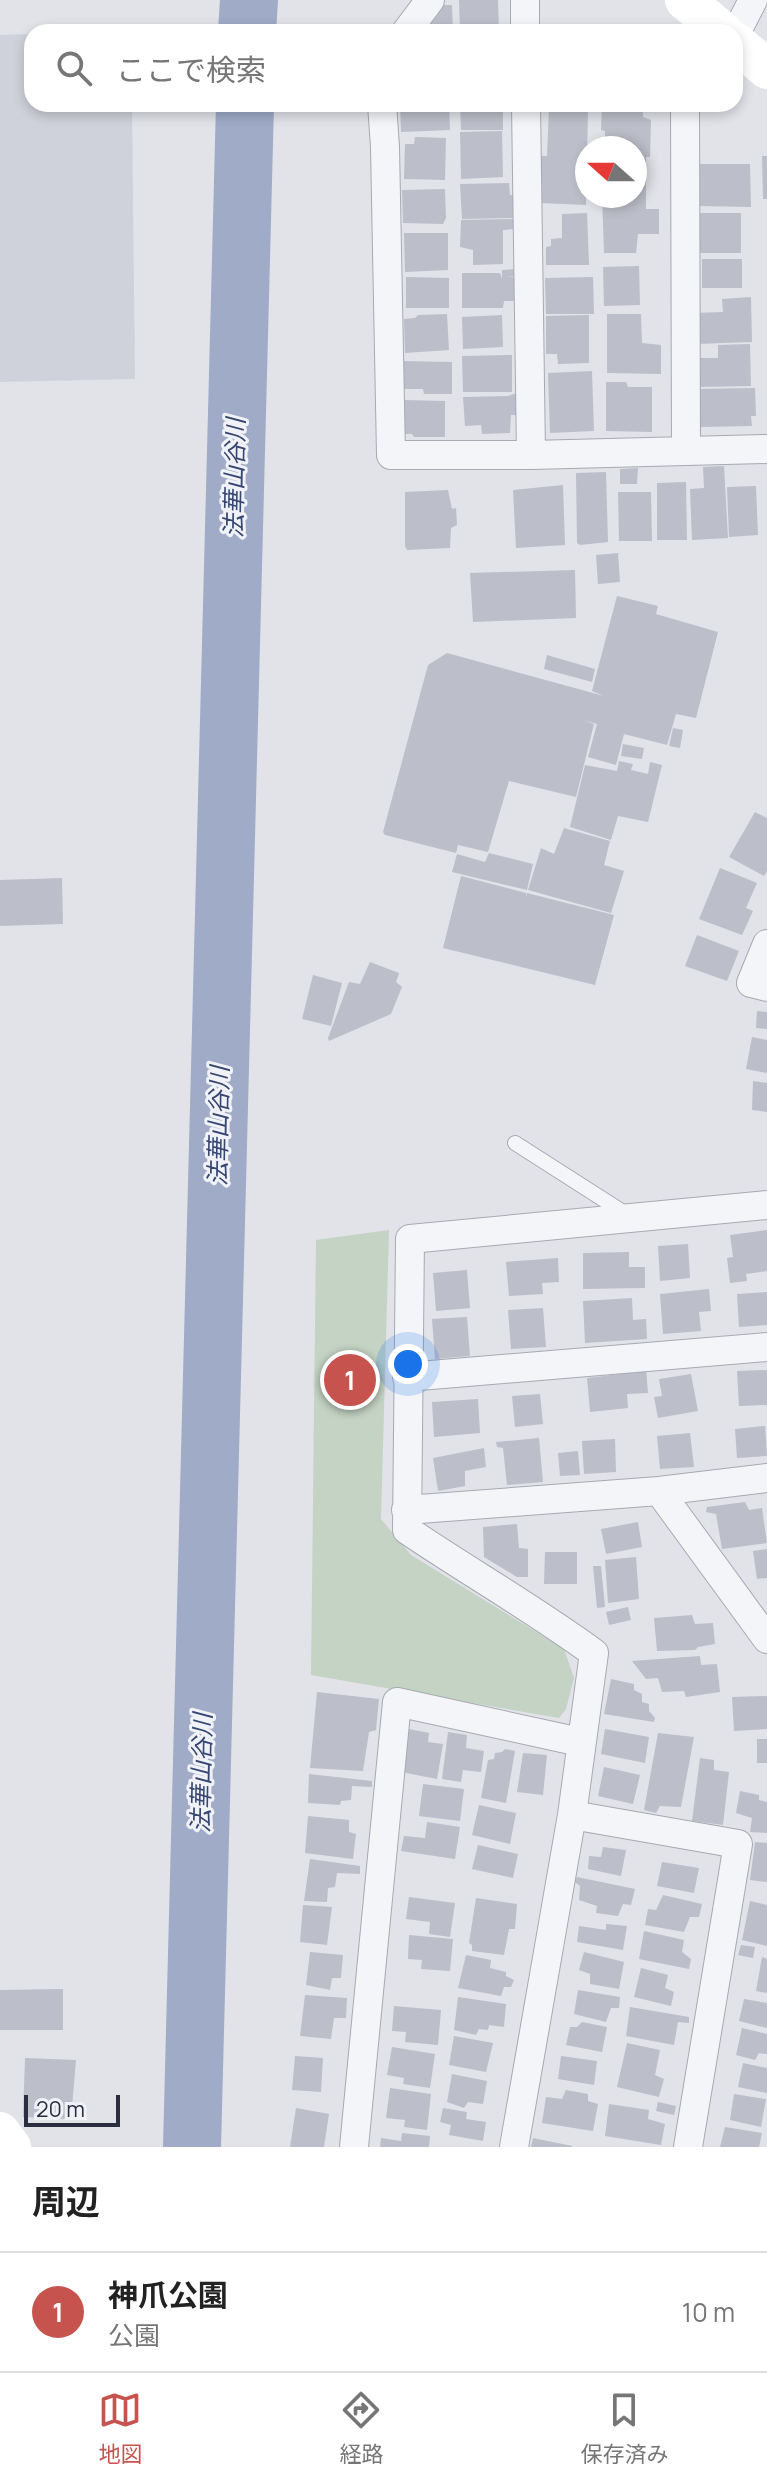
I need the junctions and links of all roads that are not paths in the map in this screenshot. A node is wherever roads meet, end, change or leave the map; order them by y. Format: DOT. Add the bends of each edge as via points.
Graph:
graph roads {
  1 [pos="430,0"];
  2 [pos="525,0"];
  3 [pos="684,0"];
  4 [pos="753,0"];
  5 [pos="412,24"];
  6 [pos="525,24"];
  7 [pos="685,24"];
  8 [pos="713,24"];
  9 [pos="741,24"];
  10 [pos="743,49"];
  11 [pos="767,69"];
  12 [pos="383,112"];
  13 [pos="526,112"];
  14 [pos="685,112"];
  15 [pos="767,449"];
  16 [pos="686,450"];
  17 [pos="531,455"];
  18 [pos="767,944"];
  19 [pos="767,987"];
  20 [pos="515,1143"];
  21 [pos="767,1205"];
  22 [pos="631,1218"];
  23 [pos="767,1347"];
  24 [pos="407,1377"];
  25 [pos="767,1478"];
  26 [pos="659,1491"];
  27 [pos="406,1510"];
  28 [pos="767,1639"];
  29 [pos="580,1742"];
  30 [pos="572,1815"];
  31 [pos="0,2132"];
  32 [pos="11,2147"];
  33 [pos="354,2147"];
  34 [pos="514,2147"];
  35 [pos="688,2147"];
  1 -- 5 [label="street"];
  2 -- 6 [label="street"];
  3 -- 7 [label="street"];
  3 -- 8 [label="main road"];
  4 -- 9 [label="street"];
  10 -- 11 [label="main road"];
  12 -- 17 [label="street" via="391,455"];
  13 -- 17 [label="street"];
  14 -- 16 [label="street"];
  15 -- 16 [label="street"];
  16 -- 17 [label="street"];
  18 -- 19 [label="street" via="751,983"];
  20 -- 22 [label="lane"];
  21 -- 22 [label="street"];
  22 -- 24 [label="street" via="410,1239"];
  23 -- 24 [label="street"];
  24 -- 27 [label="street"];
  25 -- 26 [label="street"];
  26 -- 27 [label="street"];
  26 -- 28 [label="street"];
  27 -- 29 [label="street" via="407,1530 594,1653"];
  29 -- 30 [label="street"];
  29 -- 33 [label="street" via="397,1702"];
  30 -- 34 [label="street"];
  30 -- 35 [label="street" via="738,1844"];
  31 -- 32 [label="main road"];
}
